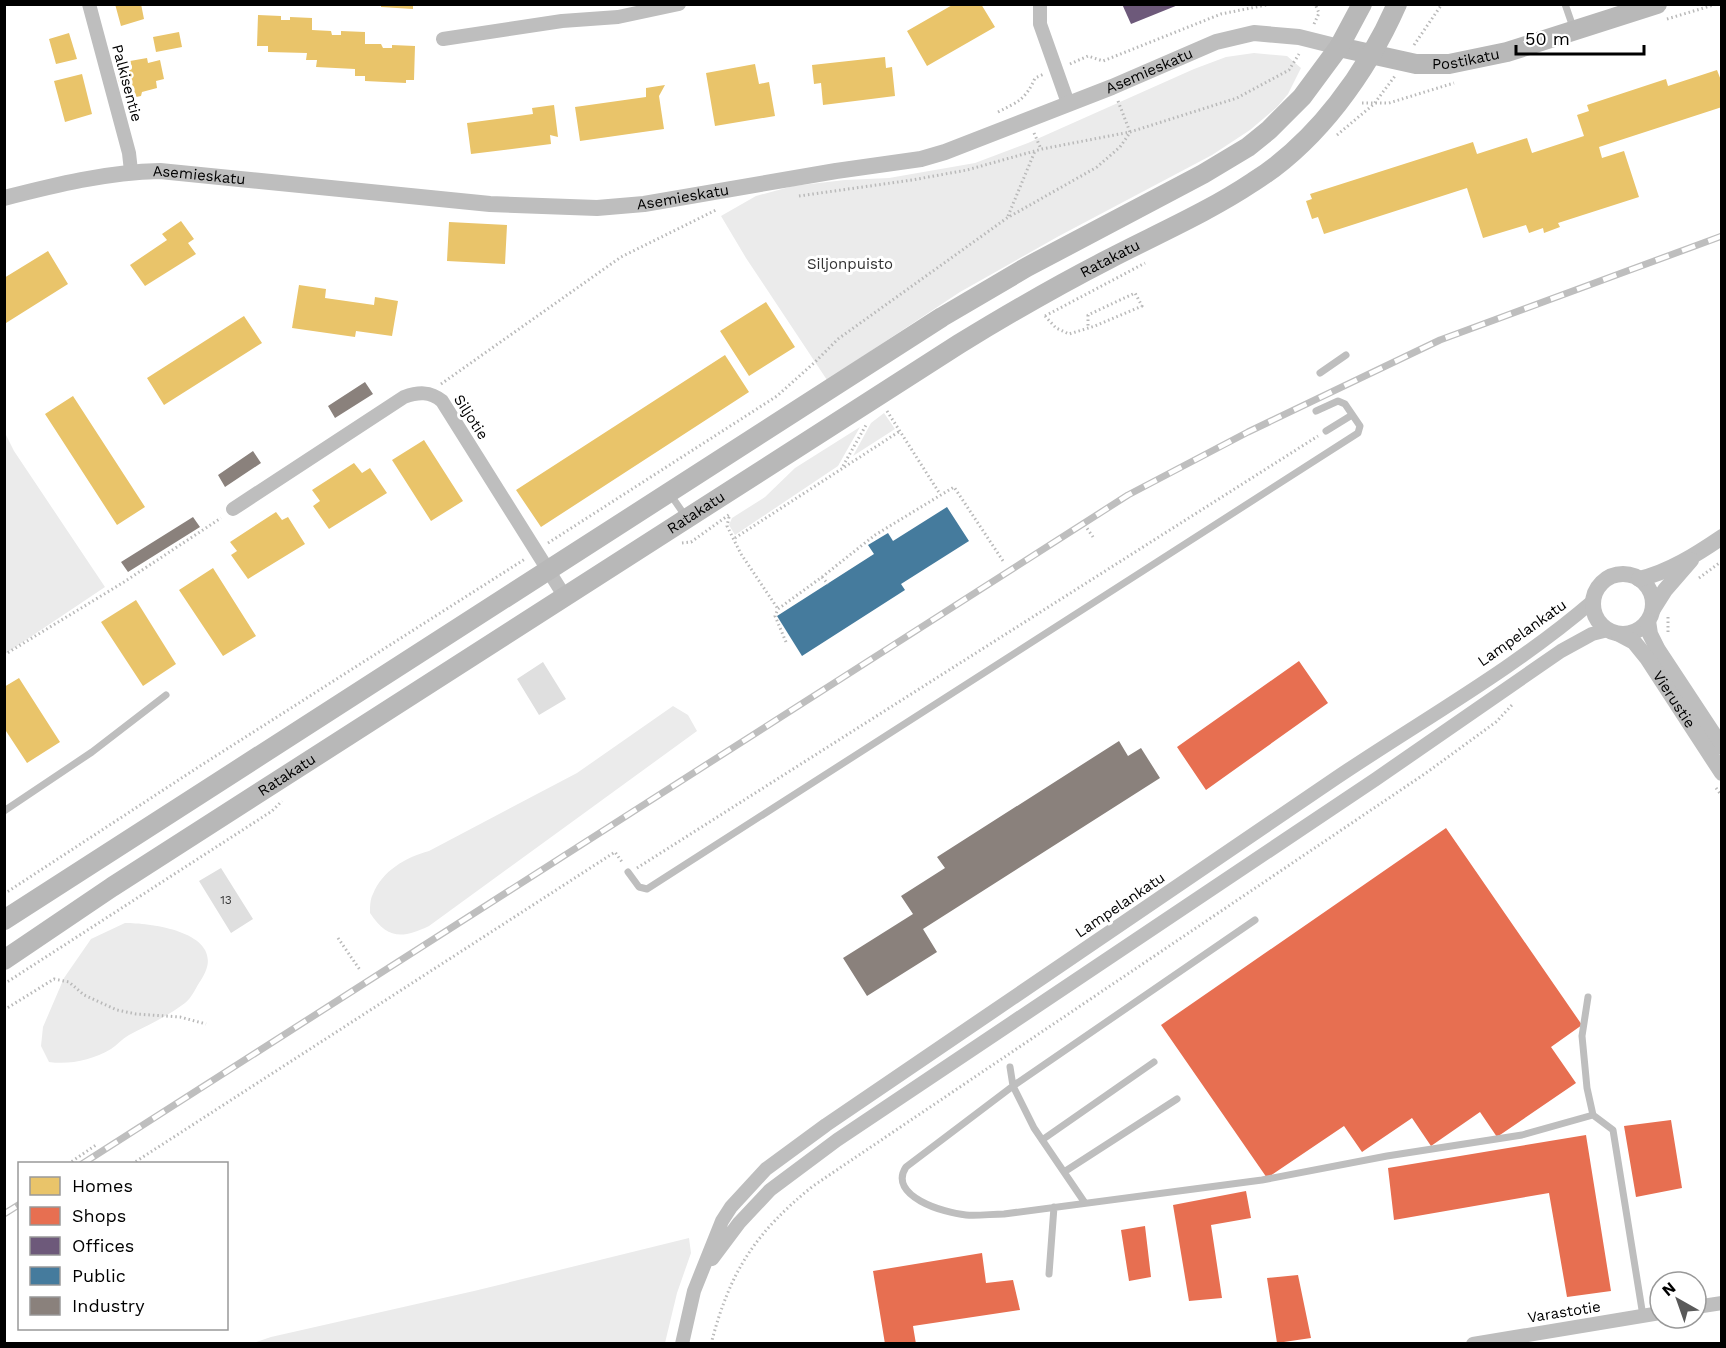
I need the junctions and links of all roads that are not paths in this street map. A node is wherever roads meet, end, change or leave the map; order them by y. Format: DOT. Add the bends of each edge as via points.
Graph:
graph roads {
  1 [pos="88,4"];
  2 [pos="679,4"];
  3 [pos="1040,4"];
  4 [pos="1362,4"];
  5 [pos="1397,4"];
  6 [pos="1564,4"];
  7 [pos="1657,4"];
  8 [pos="1574,31"];
  9 [pos="443,39"];
  10 [pos="1339,47"];
  11 [pos="1371,55"];
  12 [pos="1068,103"];
  13 [pos="131,171"];
  14 [pos="4,198"];
  15 [pos="1346,355"];
  16 [pos="1320,373"];
  17 [pos="1316,411"];
  18 [pos="1352,415"];
  19 [pos="1326,431"];
  20 [pos="670,493"];
  21 [pos="233,509"];
  22 [pos="687,519"];
  23 [pos="1722,537"];
  24 [pos="1696,555"];
  25 [pos="549,570"];
  26 [pos="1639,579"];
  27 [pos="565,597"];
  28 [pos="1593,601"];
  29 [pos="1656,615"];
  30 [pos="1613,632"];
  31 [pos="166,695"];
  32 [pos="1722,747"];
  33 [pos="1717,778"];
  34 [pos="4,811"];
  35 [pos="628,872"];
  36 [pos="4,920"];
  37 [pos="1255,920"];
  38 [pos="4,960"];
  39 [pos="1588,998"];
  40 [pos="1154,1062"];
  41 [pos="1010,1067"];
  42 [pos="1013,1086"];
  43 [pos="1177,1099"];
  44 [pos="1593,1115"];
  45 [pos="1042,1140"];
  46 [pos="1064,1172"];
  47 [pos="1085,1203"];
  48 [pos="1054,1207"];
  49 [pos="704,1270"];
  50 [pos="1049,1274"];
  51 [pos="1648,1315"];
  52 [pos="1643,1316"];
  53 [pos="682,1344"];
  54 [pos="1473,1344"];
  1 -- 13 [label="street, Palkisentie"];
  2 -- 9 [label="street" via="618,17 562,21"];
  3 -- 12 [label="street" via="1040,24"];
  4 -- 10 [label="main road, Ratakatu"];
  5 -- 11 [label="main road, Ratakatu"];
  6 -- 8 [label="lane"];
  7 -- 8 [label="main road, Postikatu"];
  8 -- 11 [label="main road, Postikatu" via="1507,52 1449,64 1416,64"];
  10 -- 11 [label="main road, Postikatu"];
  10 -- 12 [label="street, Asemieskatu" via="1299,37 1254,33 1216,42"];
  10 -- 20 [label="main road, Ratakatu" via="1302,97 1248,147 942,317"];
  11 -- 22 [label="main road, Ratakatu" via="1336,107 1255,181 1033,300"];
  12 -- 13 [label="street, Asemieskatu" via="921,159 644,204 597,208 490,204 172,171"];
  13 -- 14 [label="street, Asemieskatu"];
  15 -- 16 [label="lane"];
  17 -- 18 [label="lane" via="1338,401"];
  18 -- 19 [label="lane"];
  18 -- 35 [label="lane" via="1360,426 1358,433 646,889 639,887"];
  20 -- 22 [label="lane"];
  20 -- 25 [label="main road, Ratakatu"];
  21 -- 25 [label="street, Siljotie" via="404,397 428,393 442,401"];
  22 -- 27 [label="main road, Ratakatu"];
  23 -- 24 [label="street"];
  24 -- 26 [label="street"];
  24 -- 29 [label="street" via="1665,590"];
  25 -- 27 [label="street, Siljotie"];
  25 -- 36 [label="main road, Ratakatu"];
  26 -- 28 [label="street" via="1624,574 1611,576 1600,584"];
  26 -- 29 [label="street" via="1649,589"];
  27 -- 38 [label="main road, Ratakatu"];
  28 -- 30 [label="street" via="1596,618"];
  28 -- 49 [label="street, Lampelankatu" via="1542,643 1363,760 790,1150 754,1180 731,1207"];
  29 -- 30 [label="street" via="1632,633"];
  29 -- 32 [label="street, Vierustie" via="1650,634"];
  30 -- 33 [label="street, Vierustie" via="1634,642 1647,658"];
  30 -- 49 [label="street, Lampelankatu" via="1585,638 1561,651 837,1140 770,1190"];
  31 -- 34 [label="lane" via="92,752"];
  37 -- 42 [label="lane"];
  39 -- 44 [label="lane" via="1582,1036"];
  40 -- 45 [label="lane"];
  41 -- 42 [label="lane"];
  42 -- 45 [label="lane"];
  42 -- 48 [label="lane" via="906,1167 901,1182 914,1197 936,1208 965,1215"];
  43 -- 46 [label="lane"];
  44 -- 47 [label="lane" via="1522,1135 1262,1180"];
  44 -- 52 [label="lane" via="1613,1130"];
  45 -- 46 [label="lane"];
  46 -- 47 [label="lane"];
  47 -- 48 [label="lane"];
  48 -- 50 [label="lane"];
  49 -- 53 [label="street, Lampelankatu" via="694,1291"];
  51 -- 52 [label="street, Varastotie"];
  52 -- 54 [label="street, Varastotie"];
}
